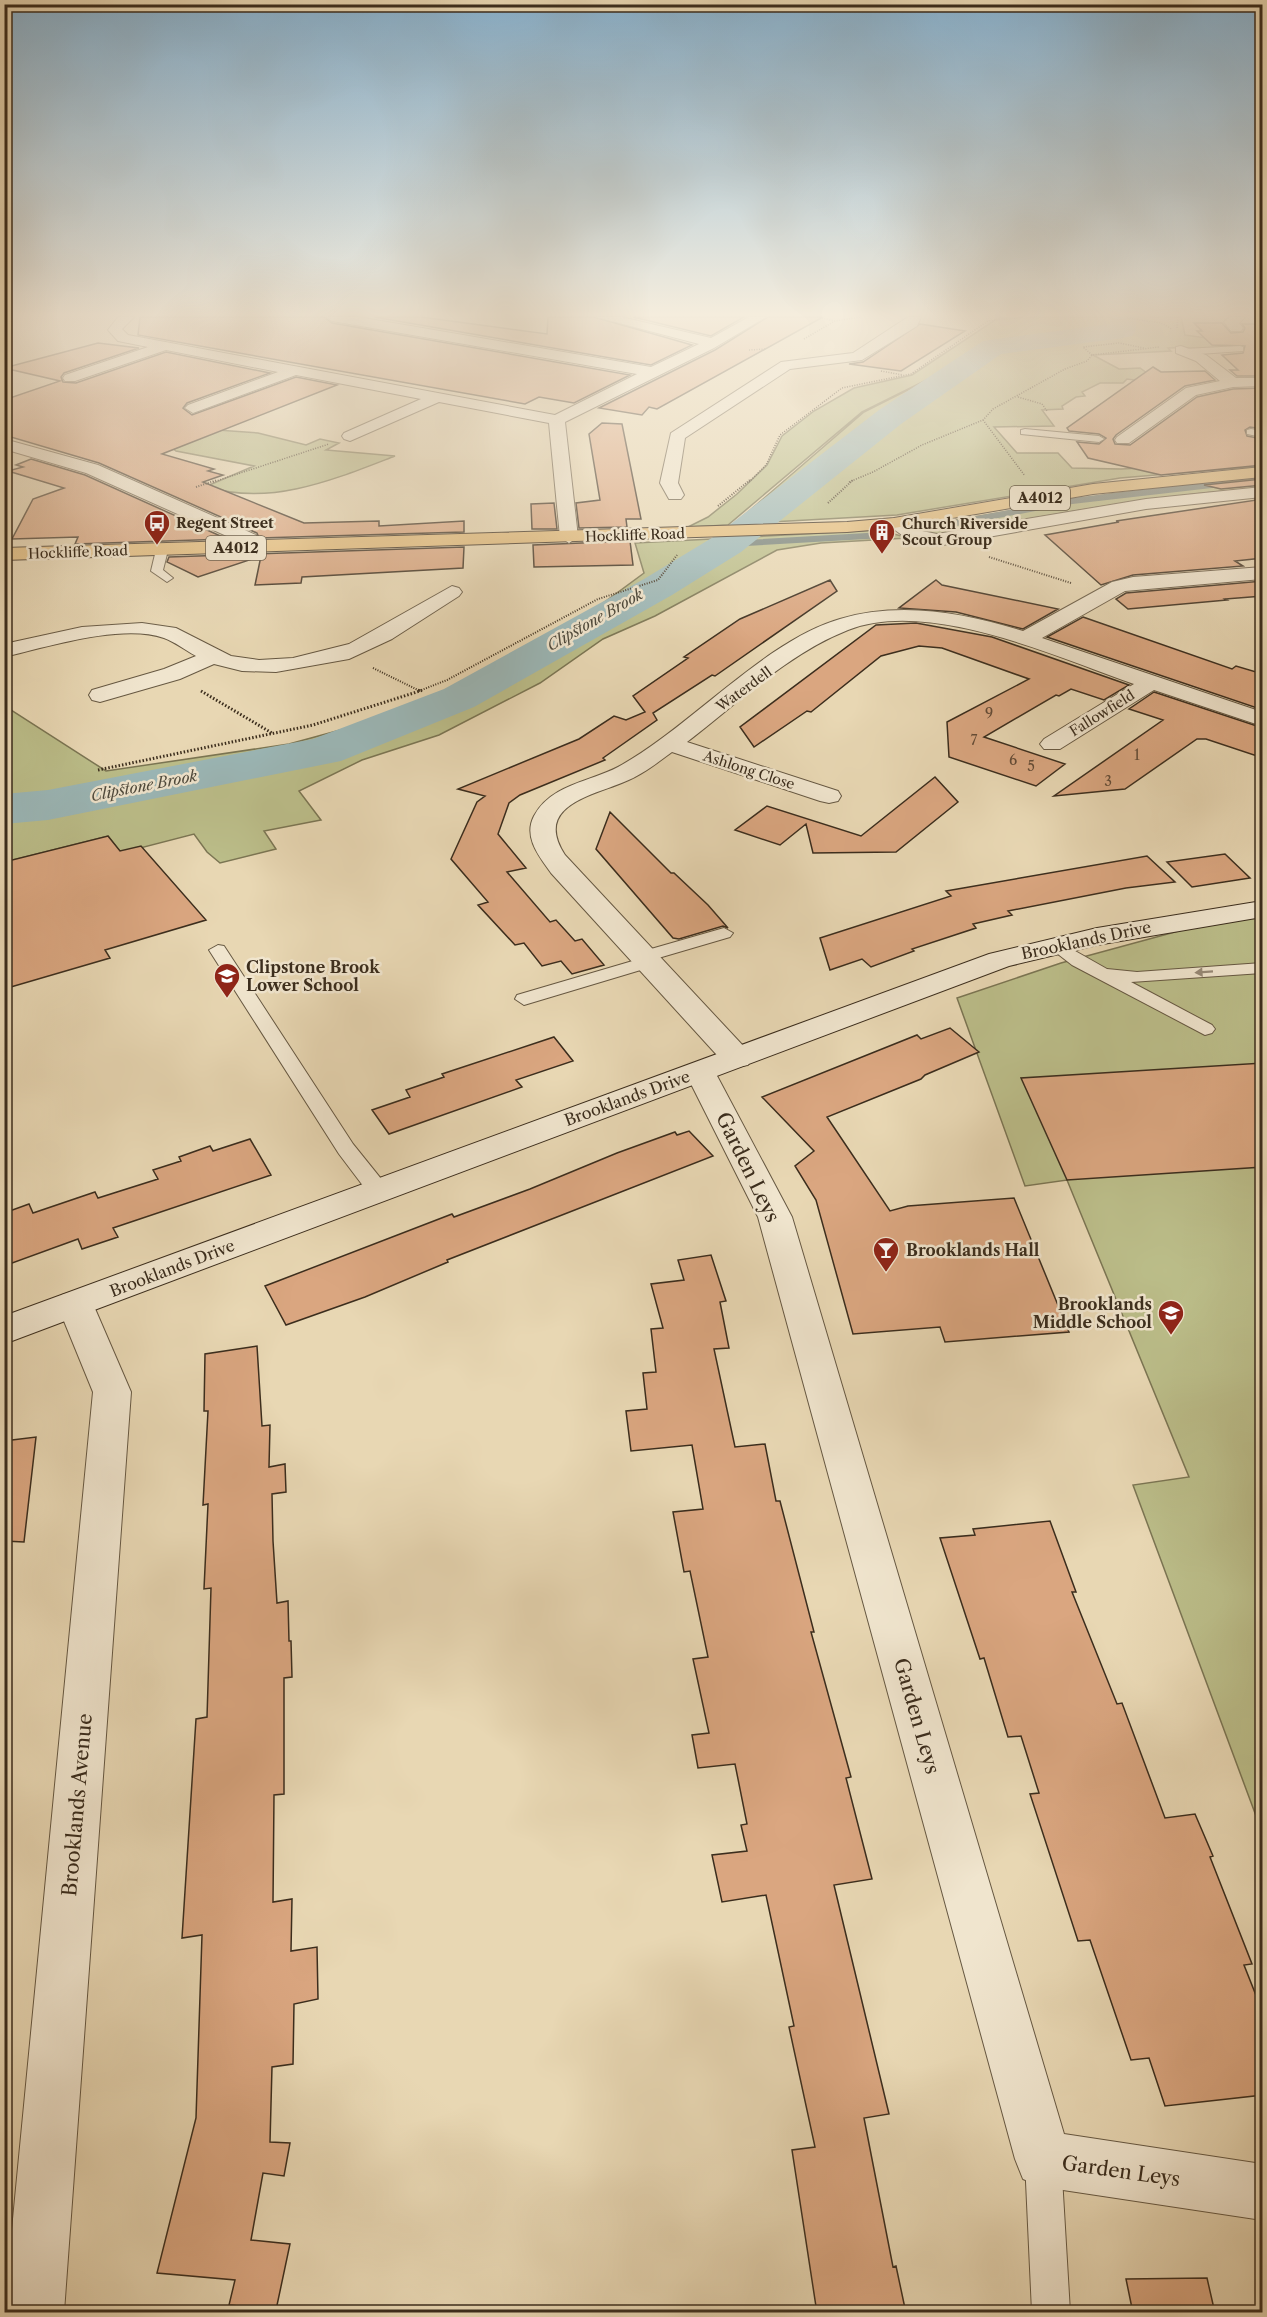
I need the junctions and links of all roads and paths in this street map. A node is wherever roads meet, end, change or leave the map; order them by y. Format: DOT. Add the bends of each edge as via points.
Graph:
graph roads {
  1 [pos="375,425"];
  2 [pos="556,425"];
  3 [pos="694,425"];
  4 [pos="793,425"];
  5 [pos="970,425"];
  6 [pos="987,425"];
  7 [pos="1150,425"];
  8 [pos="1025,432"];
  9 [pos="350,436"];
  10 [pos="1099,439"];
  11 [pos="4,444"];
  12 [pos="1263,472"];
  13 [pos="1025,476"];
  14 [pos="1263,492"];
  15 [pos="675,495"];
  16 [pos="159,500"];
  17 [pos="824,510"];
  18 [pos="894,523"];
  19 [pos="685,533"];
  20 [pos="569,537"];
  21 [pos="937,540"];
  22 [pos="249,547"];
  23 [pos="162,550"];
  24 [pos="4,554"];
  25 [pos="1263,573"];
  26 [pos="167,578"];
  27 [pos="452,592"];
  28 [pos="1106,594"];
  29 [pos="1025,639"];
  30 [pos="4,651"];
  31 [pos="342,654"];
  32 [pos="213,657"];
  33 [pos="172,674"];
  34 [pos="1152,682"];
  35 [pos="420,691"];
  36 [pos="100,695"];
  37 [pos="1263,719"];
  38 [pos="273,734"];
  39 [pos="670,744"];
  40 [pos="1052,744"];
  41 [pos="98,770"];
  42 [pos="829,796"];
  43 [pos="1263,909"];
  44 [pos="724,933"];
  45 [pos="1054,944"];
  46 [pos="218,950"];
  47 [pos="646,959"];
  48 [pos="1263,968"];
  49 [pos="1101,973"];
  50 [pos="524,999"];
  51 [pos="1205,1029"];
  52 [pos="718,1065"];
  53 [pos="378,1190"];
  54 [pos="75,1304"];
  55 [pos="4,1331"];
  56 [pos="1043,2159"];
  57 [pos="1263,2192"];
  58 [pos="34,2313"];
  59 [pos="1051,2313"];
  1 -- 9 [label="street"];
  2 -- 20 [label="street"];
  3 -- 15 [label="street" via="677,436 669,483"];
  4 -- 19 [label="path" via="780,435 766,465 736,494 684,527"];
  5 -- 17 [label="path" via="848,482"];
  6 -- 13 [label="path"];
  7 -- 10 [label="street" via="1129,443"];
  8 -- 10 [label="lane"];
  9 -- 16 [label="path"];
  11 -- 16 [label="street" via="92,469"];
  12 -- 18 [label="main road, Hockliffe Road / A4012" via="1093,489"];
  14 -- 21 [label="street" via="1146,504"];
  16 -- 22 [label="street" via="249,539"];
  18 -- 19 [label="main road, Hockliffe Road / A4012"];
  18 -- 21 [label="street" via="916,536"];
  19 -- 20 [label="main road, Hockliffe Road / A4012"];
  19 -- 35 [label="path" via="687,542 658,580 598,599"];
  20 -- 22 [label="main road, Hockliffe Road / A4012"];
  21 -- 28 [label="path"];
  22 -- 23 [label="main road, Hockliffe Road / A4012"];
  23 -- 24 [label="main road, Hockliffe Road / A4012"];
  23 -- 26 [label="lane" via="157,570"];
  25 -- 28 [label="street" via="1133,583"];
  27 -- 31 [label="street" via="393,632"];
  28 -- 29 [label="street"];
  29 -- 34 [label="street, Waterdell"];
  29 -- 39 [label="street, Waterdell" via="971,623 918,616 875,618 842,625 812,639"];
  30 -- 32 [label="street" via="89,630 130,629 164,632"];
  31 -- 32 [label="street" via="285,665 247,665"];
  31 -- 35 [label="path"];
  32 -- 33 [label="street"];
  33 -- 36 [label="street"];
  33 -- 38 [label="path"];
  34 -- 37 [label="street, Waterdell"];
  34 -- 40 [label="street, Fallowfield"];
  35 -- 38 [label="path"];
  38 -- 41 [label="path"];
  39 -- 42 [label="street, Ashlong Close"];
  39 -- 47 [label="street, Waterdell" via="625,772 565,798 545,817 542,831 544,846 560,867"];
  43 -- 45 [label="street, Brooklands Drive" via="1125,929"];
  44 -- 47 [label="lane"];
  45 -- 49 [label="lane"];
  45 -- 52 [label="street, Brooklands Drive" via="999,960"];
  46 -- 53 [label="lane" via="346,1149"];
  47 -- 50 [label="lane"];
  47 -- 52 [label="street, Waterdell"];
  48 -- 49 [label="lane, one-way" via="1137,977"];
  49 -- 51 [label="lane"];
  52 -- 53 [label="street, Brooklands Drive"];
  52 -- 56 [label="street, Garden Leys" via="775,1217"];
  53 -- 54 [label="street, Brooklands Drive"];
  54 -- 55 [label="street, Brooklands Drive"];
  54 -- 58 [label="street, Brooklands Avenue" via="112,1392"];
  56 -- 57 [label="street, Garden Leys"];
  56 -- 59 [label="lane"];
}
